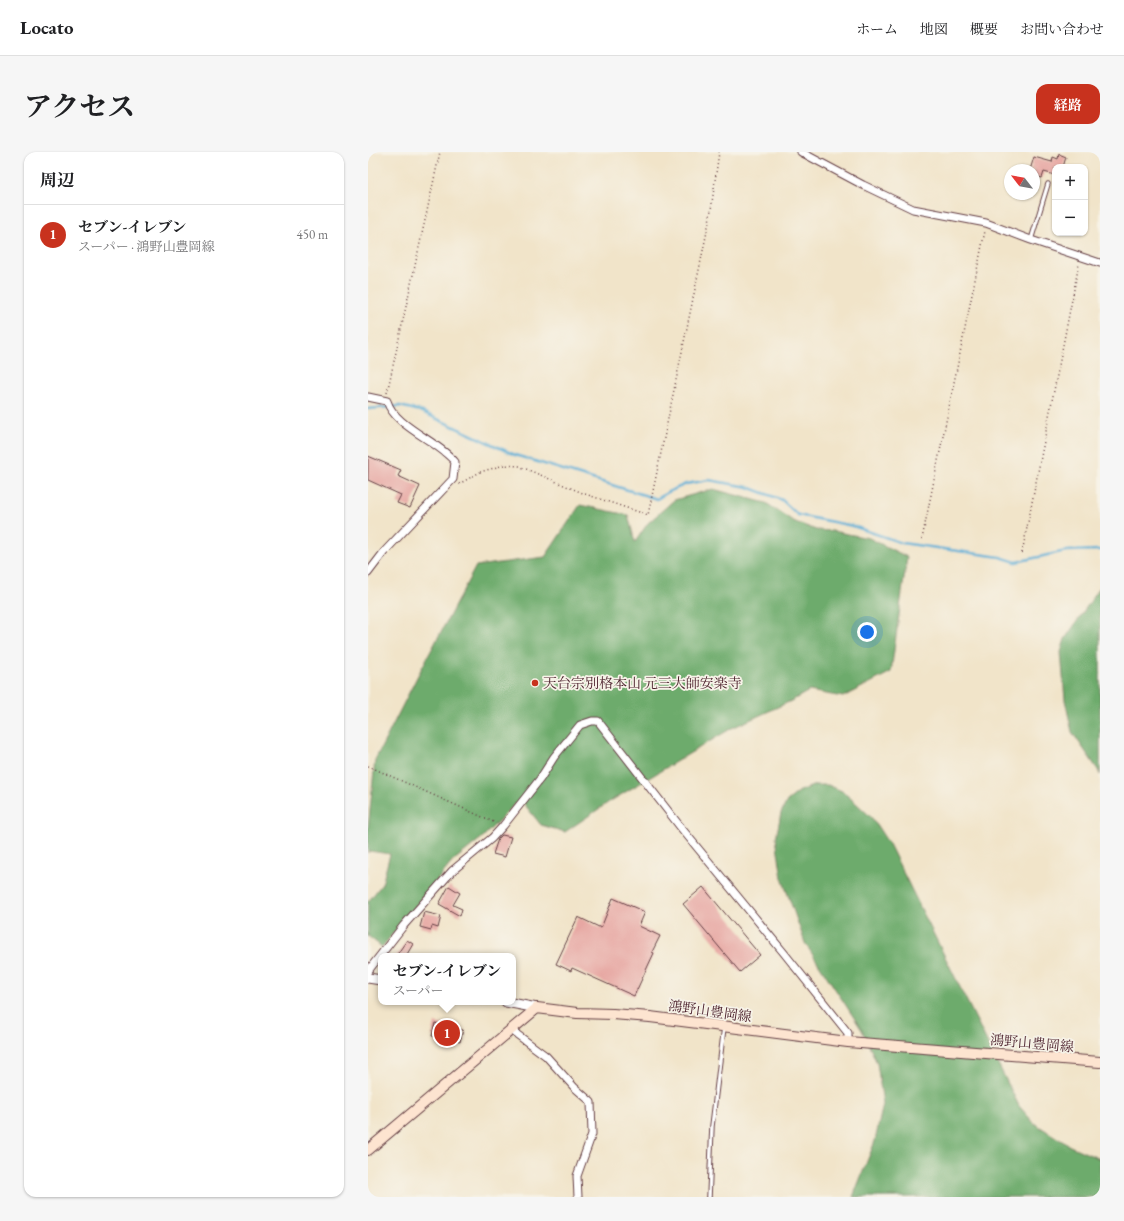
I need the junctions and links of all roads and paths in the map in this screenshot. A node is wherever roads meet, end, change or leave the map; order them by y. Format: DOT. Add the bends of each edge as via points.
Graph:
graph roads {
  1 [pos="440,152"];
  2 [pos="719,152"];
  3 [pos="801,152"];
  4 [pos="1048,184"];
  5 [pos="986,223"];
  6 [pos="1031,240"];
  7 [pos="1081,256"];
  8 [pos="1100,263"];
  9 [pos="368,397"];
  10 [pos="387,401"];
  11 [pos="455,486"];
  12 [pos="922,539"];
  13 [pos="1022,553"];
  14 [pos="368,573"];
  15 [pos="368,766"];
  16 [pos="503,826"];
  17 [pos="382,953"];
  18 [pos="378,958"];
  19 [pos="368,971"];
  20 [pos="368,978"];
  21 [pos="378,980"];
  22 [pos="516,1004"];
  23 [pos="537,1008"];
  24 [pos="724,1027"];
  25 [pos="511,1030"];
  26 [pos="848,1042"];
  27 [pos="1100,1062"];
  28 [pos="368,1150"];
  29 [pos="578,1197"];
  30 [pos="709,1197"];
  1 -- 10 [label="path" via="387,390"];
  2 -- 11 [label="path" via="710,217 648,515 585,494 519,466 504,465 480,472"];
  3 -- 5 [label="street" via="913,209"];
  4 -- 6 [label="lane"];
  5 -- 6 [label="street"];
  5 -- 12 [label="path"];
  6 -- 7 [label="street"];
  7 -- 8 [label="street"];
  7 -- 13 [label="path"];
  9 -- 10 [label="street"];
  10 -- 14 [label="street" via="390,409 405,424 455,462 453,479 384,552"];
  15 -- 16 [label="path"];
  16 -- 17 [label="street" via="452,871"];
  16 -- 26 [label="street" via="580,726 598,721 848,1034"];
  18 -- 19 [label="street"];
  20 -- 21 [label="street"];
  22 -- 23 [label="street"];
  23 -- 24 [label="main road, 鴻野山豊岡線" via="650,1017"];
  23 -- 25 [label="main road"];
  24 -- 26 [label="main road, 鴻野山豊岡線"];
  24 -- 30 [label="lane" via="712,1126"];
  25 -- 28 [label="main road"];
  25 -- 29 [label="street" via="546,1056 591,1102 592,1134 577,1176"];
  26 -- 27 [label="main road, 鴻野山豊岡線"];
}
